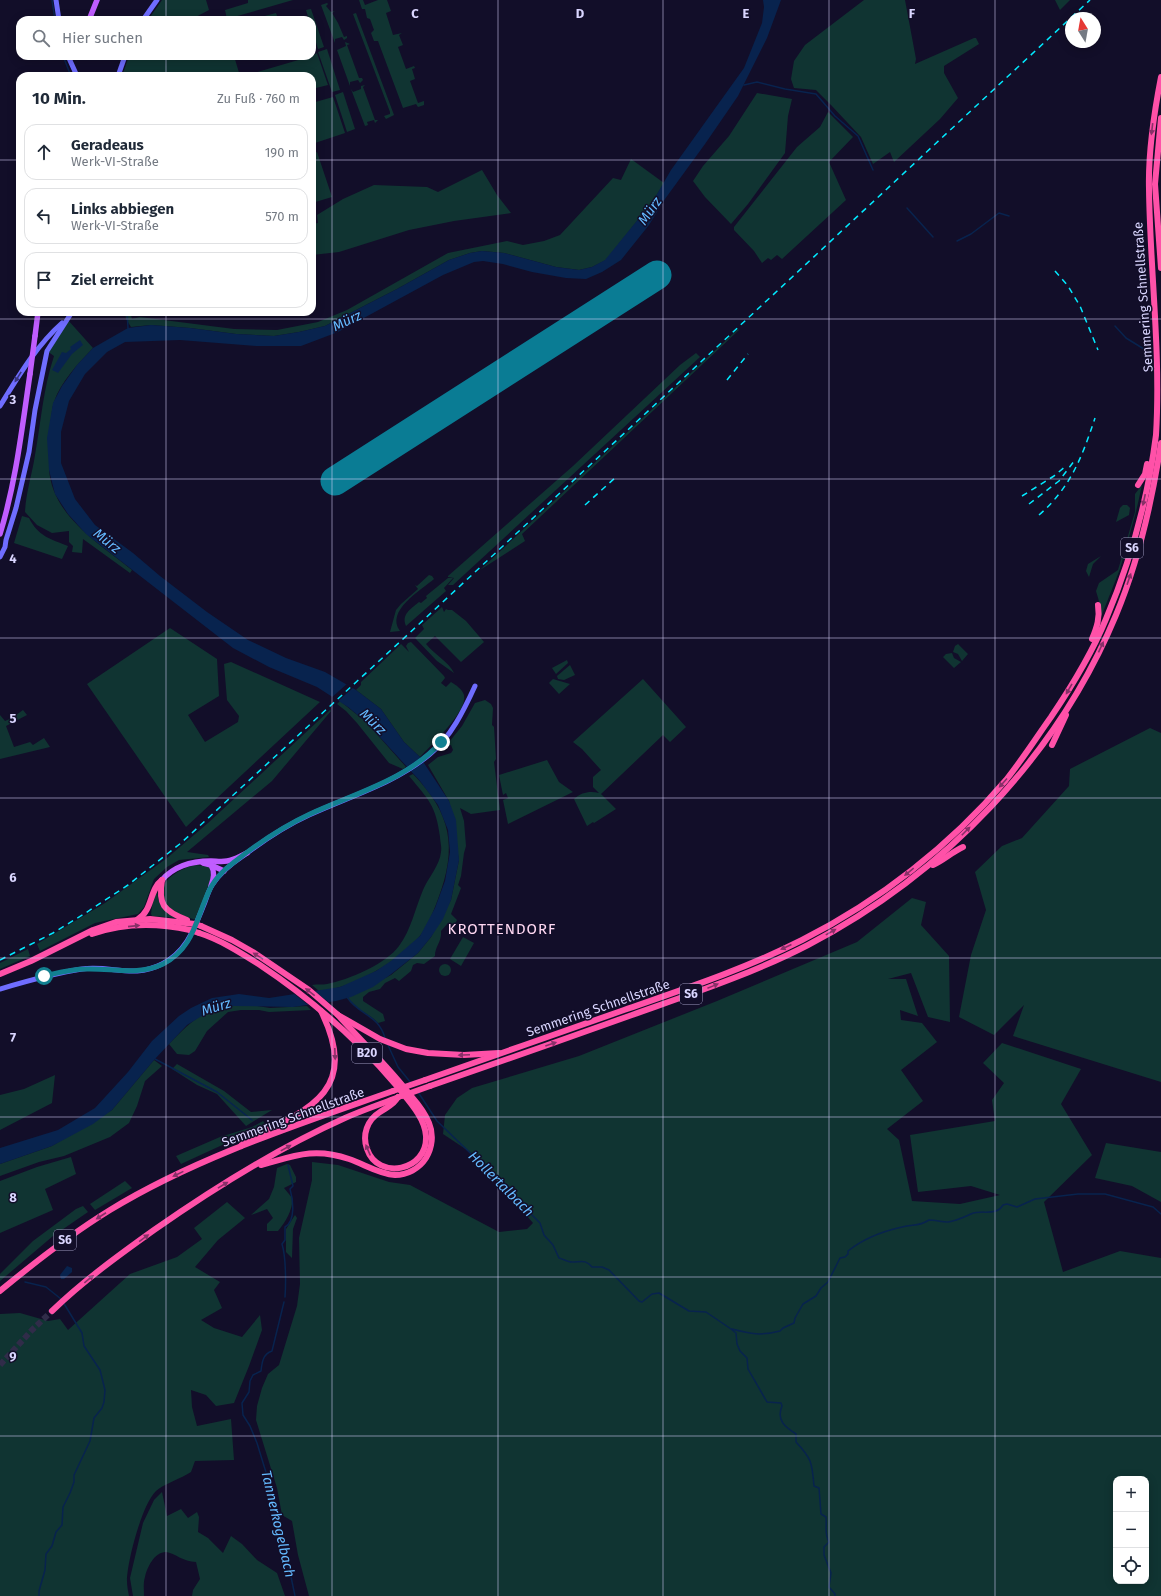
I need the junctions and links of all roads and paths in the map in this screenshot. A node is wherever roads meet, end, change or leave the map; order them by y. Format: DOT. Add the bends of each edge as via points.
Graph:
graph roads {
  1 [pos="56,0"];
  2 [pos="97,0"];
  3 [pos="157,0"];
  4 [pos="58,16"];
  5 [pos="91,16"];
  6 [pos="146,16"];
  7 [pos="70,60"];
  8 [pos="124,60"];
  9 [pos="75,72"];
  10 [pos="119,72"];
  11 [pos="1161,76"];
  12 [pos="1161,118"];
  13 [pos="1161,268"];
  14 [pos="38,316"];
  15 [pos="69,316"];
  16 [pos="67,319"];
  17 [pos="38,349"];
  18 [pos="47,351"];
  19 [pos="0,406"];
  20 [pos="1156,434"];
  21 [pos="1161,443"];
  22 [pos="1138,485"];
  23 [pos="0,534"];
  24 [pos="0,557"];
  25 [pos="1098,605"];
  26 [pos="1083,665"];
  27 [pos="474,686"];
  28 [pos="1069,706"];
  29 [pos="1052,745"];
  30 [pos="963,848"];
  31 [pos="247,853"];
  32 [pos="218,861"];
  33 [pos="201,862"];
  34 [pos="211,865"];
  35 [pos="927,867"];
  36 [pos="224,871"];
  37 [pos="162,880"];
  38 [pos="211,886"];
  39 [pos="148,908"];
  40 [pos="138,919"];
  41 [pos="150,919"];
  42 [pos="153,925"];
  43 [pos="194,925"];
  44 [pos="70,942"];
  45 [pos="0,974"];
  46 [pos="0,989"];
  47 [pos="338,1015"];
  48 [pos="327,1017"];
  49 [pos="502,1053"];
  50 [pos="402,1093"];
  51 [pos="240,1147"];
  52 [pos="252,1167"];
  53 [pos="0,1291"];
  54 [pos="52,1311"];
  1 -- 4 [label="main road"];
  2 -- 5 [label="main road"];
  3 -- 6 [label="main road"];
  7 -- 9 [label="main road"];
  8 -- 10 [label="main road"];
  11 -- 20 [label="highway, Semmering Schnellstraße / S6, one-way" via="1151,142 1148,184 1159,340"];
  12 -- 13 [label="highway, Semmering Schnellstraße" via="1156,184"];
  14 -- 23 [label="main road, bridge" via="18,456"];
  15 -- 16 [label="main road"];
  16 -- 17 [label="main road"];
  16 -- 18 [label="main road"];
  17 -- 18 [label="main road"];
  17 -- 19 [label="main road, one-way"];
  18 -- 24 [label="main road" via="29,452 16,508"];
  20 -- 22 [label="highway" via="1149,448 1145,474"];
  20 -- 26 [label="highway, Semmering Schnellstraße / S6, one-way" via="1139,524 1129,558 1106,621"];
  28 -- 21 [label="highway, Semmering Schnellstraße / S6, one-way" via="1116,616 1128,585 1146,526"];
  25 -- 26 [label="highway" via="1098,627"];
  26 -- 49 [label="highway, Semmering Schnellstraße / S6, one-way" via="1064,698 1005,780 954,835 856,910 802,940 753,962"];
  27 -- 31 [label="main road" via="457,721 431,754 402,774 286,826"];
  28 -- 29 [label="highway"];
  35 -- 28 [label="highway, Semmering Schnellstraße / S6, one-way" via="949,849 1006,791"];
  30 -- 35 [label="highway"];
  31 -- 32 [label="main road" via="233,860"];
  31 -- 36 [label="main road"];
  32 -- 33 [label="main road"];
  32 -- 36 [label="main road"];
  33 -- 34 [label="main road"];
  33 -- 37 [label="main road" via="180,866"];
  34 -- 36 [label="main road"];
  34 -- 38 [label="main road" via="214,872"];
  50 -- 35 [label="highway, Semmering Schnellstraße / S6, one-way, bridge" via="430,1086 692,994 765,965 807,946 861,915"];
  36 -- 38 [label="main road"];
  37 -- 39 [label="highway" via="155,888"];
  37 -- 43 [label="highway" via="160,895 165,907"];
  38 -- 46 [label="main road" via="186,946 164,964 138,972 83,969 44,976"];
  39 -- 40 [label="highway"];
  39 -- 41 [label="highway"];
  40 -- 41 [label="highway, B20"];
  40 -- 44 [label="highway, B20" via="116,922"];
  41 -- 42 [label="highway"];
  41 -- 43 [label="highway, B20"];
  42 -- 43 [label="highway, B20"];
  44 -- 42 [label="highway, B20, one-way" via="116,928"];
  47 -- 43 [label="highway, B20, one-way" via="291,977 232,940"];
  43 -- 48 [label="highway, B20, bridge" via="199,933 227,945 281,979"];
  44 -- 45 [label="highway, B20"];
  49 -- 47 [label="highway, one-way" via="444,1055 417,1051 380,1039"];
  47 -- 50 [label="highway, B20" via="374,1052"];
  48 -- 50 [label="highway, B20" via="370,1056"];
  48 -- 51 [label="highway, one-way" via="335,1054 333,1075 327,1088 316,1102 302,1113 245,1140"];
  49 -- 51 [label="highway, Semmering Schnellstraße / S6, bridge"];
  50 -- 50 [label="highway, one-way" via="422,1120 426,1130 426,1142 423,1152 414,1163 401,1169 391,1169 380,1165 372,1158 367,1150 365,1134 374,1116 395,1103"];
  52 -- 50 [label="highway, Semmering Schnellstraße / S6, one-way" via="344,1118"];
  50 -- 52 [label="highway" via="423,1112 432,1134 428,1155 412,1171 391,1174 347,1158 321,1154 295,1155"];
  51 -- 53 [label="highway, Semmering Schnellstraße / S6, one-way" via="175,1176 110,1210 61,1243"];
  54 -- 52 [label="highway, Semmering Schnellstraße / S6, one-way" via="90,1278 146,1236"];
}
